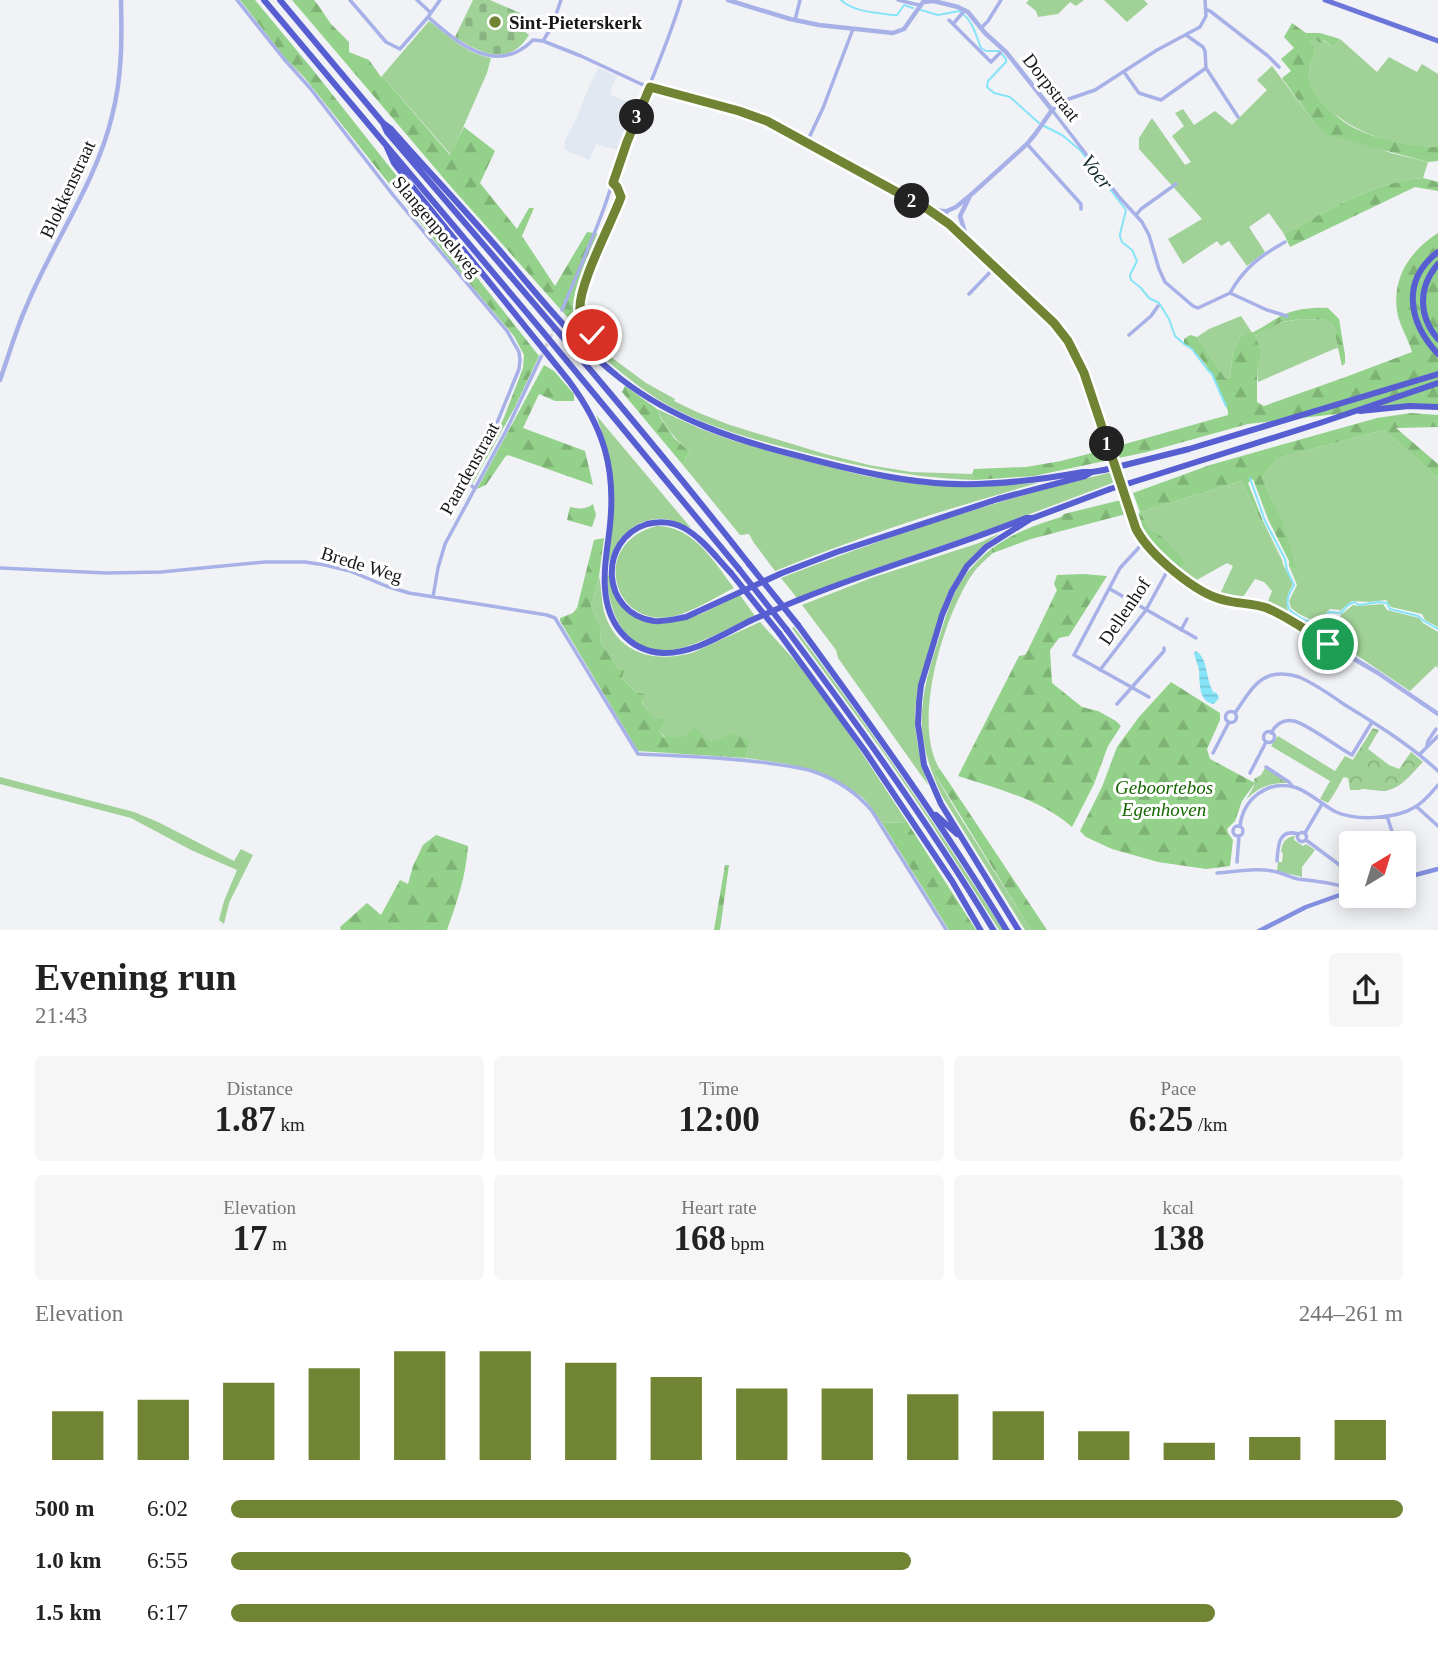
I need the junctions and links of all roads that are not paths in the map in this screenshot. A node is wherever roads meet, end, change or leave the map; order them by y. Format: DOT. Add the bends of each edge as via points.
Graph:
graph roads {
  1 [pos="121,0"];
  2 [pos="237,0"];
  3 [pos="264,0"];
  4 [pos="280,0"];
  5 [pos="350,0"];
  6 [pos="417,0"];
  7 [pos="440,0"];
  8 [pos="561,0"];
  9 [pos="681,0"];
  10 [pos="728,0"];
  11 [pos="800,0"];
  12 [pos="898,0"];
  13 [pos="1001,0"];
  14 [pos="1205,0"];
  15 [pos="1325,0"];
  16 [pos="922,2"];
  17 [pos="1207,10"];
  18 [pos="963,12"];
  19 [pos="430,15"];
  20 [pos="795,20"];
  21 [pos="853,29"];
  22 [pos="981,29"];
  23 [pos="1186,35"];
  24 [pos="544,41"];
  25 [pos="1438,41"];
  26 [pos="1000,53"];
  27 [pos="1279,67"];
  28 [pos="1206,68"];
  29 [pos="1124,72"];
  30 [pos="650,87"];
  31 [pos="1052,110"];
  32 [pos="1238,117"];
  33 [pos="383,123"];
  34 [pos="807,142"];
  35 [pos="1027,144"];
  36 [pos="386,145"];
  37 [pos="613,183"];
  38 [pos="1176,184"];
  39 [pos="973,193"];
  40 [pos="926,208"];
  41 [pos="1081,209"];
  42 [pos="949,210"];
  43 [pos="1136,215"];
  44 [pos="960,217"];
  45 [pos="948,224"];
  46 [pos="1285,242"];
  47 [pos="969,243"];
  48 [pos="1438,252"];
  49 [pos="1438,264"];
  50 [pos="995,268"];
  51 [pos="1230,293"];
  52 [pos="969,294"];
  53 [pos="1158,306"];
  54 [pos="562,310"];
  55 [pos="1287,316"];
  56 [pos="592,335"];
  57 [pos="1129,335"];
  58 [pos="1438,339"];
  59 [pos="1437,353"];
  60 [pos="541,357"];
  61 [pos="1438,374"];
  62 [pos="0,380"];
  63 [pos="1438,383"];
  64 [pos="1438,407"];
  65 [pos="1351,412"];
  66 [pos="1092,472"];
  67 [pos="474,488"];
  68 [pos="1033,518"];
  69 [pos="1144,542"];
  70 [pos="1170,566"];
  71 [pos="0,568"];
  72 [pos="1109,588"];
  73 [pos="433,597"];
  74 [pos="1146,610"];
  75 [pos="1187,619"];
  76 [pos="1181,630"];
  77 [pos="1196,638"];
  78 [pos="1164,648"];
  79 [pos="1100,670"];
  80 [pos="1132,687"];
  81 [pos="1150,697"];
  82 [pos="1117,704"];
  83 [pos="1235,713"];
  84 [pos="1438,714"];
  85 [pos="1229,722"];
  86 [pos="1373,722"];
  87 [pos="1437,723"];
  88 [pos="1437,732"];
  89 [pos="1213,752"];
  90 [pos="1420,755"];
  91 [pos="1266,767"];
  92 [pos="1438,771"];
  93 [pos="1250,773"];
  94 [pos="1438,785"];
  95 [pos="1293,787"];
  96 [pos="1322,804"];
  97 [pos="1417,807"];
  98 [pos="932,812"];
  99 [pos="1387,816"];
  100 [pos="1240,827"];
  101 [pos="1438,827"];
  102 [pos="1392,831"];
  103 [pos="1298,834"];
  104 [pos="1305,834"];
  105 [pos="1239,836"];
  106 [pos="1306,840"];
  107 [pos="965,843"];
  108 [pos="1277,861"];
  109 [pos="1237,862"];
  110 [pos="1339,865"];
  111 [pos="1438,869"];
  112 [pos="1217,873"];
  113 [pos="1416,875"];
  114 [pos="1339,886"];
  115 [pos="1339,895"];
  116 [pos="987,919"];
  117 [pos="947,930"];
  118 [pos="981,930"];
  119 [pos="988,930"];
  120 [pos="994,930"];
  121 [pos="1007,930"];
  122 [pos="1019,930"];
  123 [pos="1259,930"];
  1 -- 62 [label="street, Blokkenstraat" via="119,83 112,118 89,179 27,305"];
  2 -- 67 [label="street, Slangenpoelweg" via="516,346 518,373 492,435 466,475"];
  3 -- 36 [label="highway"];
  4 -- 33 [label="highway"];
  5 -- 19 [label="street" via="386,42 400,49"];
  6 -- 19 [label="street"];
  7 -- 19 [label="street"];
  8 -- 24 [label="street"];
  9 -- 30 [label="street"];
  10 -- 20 [label="street"];
  11 -- 20 [label="street"];
  12 -- 16 [label="street"];
  13 -- 22 [label="street"];
  14 -- 17 [label="street"];
  15 -- 25 [label="main road"];
  16 -- 18 [label="street" via="934,1"];
  16 -- 21 [label="street" via="898,32"];
  17 -- 23 [label="street" via="1200,27"];
  17 -- 27 [label="street"];
  18 -- 22 [label="street, Dorpstraat"];
  18 -- 26 [label="street, Dorpstraat" via="951,22 991,62"];
  19 -- 24 [label="street" via="450,36 481,54 503,56 533,40"];
  20 -- 21 [label="street"];
  21 -- 34 [label="street"];
  22 -- 31 [label="street, Dorpstraat" via="1006,52"];
  23 -- 28 [label="street" via="1203,47"];
  23 -- 29 [label="street"];
  24 -- 30 [label="street"];
  28 -- 29 [label="street" via="1161,100 1139,93"];
  28 -- 32 [label="street"];
  29 -- 31 [label="street"];
  30 -- 34 [label="street" via="767,121"];
  30 -- 37 [label="street"];
  31 -- 35 [label="street"];
  31 -- 43 [label="street, Dorpstraat"];
  33 -- 66 [label="highway" via="593,354 625,382 680,417 766,448 910,480 999,484"];
  33 -- 98 [label="highway, bridge" via="706,509 798,625"];
  34 -- 40 [label="street"];
  35 -- 39 [label="street"];
  35 -- 41 [label="street"];
  36 -- 68 [label="highway" via="411,186 590,411 610,473 604,575 609,611 619,631 640,648 671,653 701,645 850,580"];
  36 -- 116 [label="highway, bridge" via="787,630 908,795"];
  37 -- 54 [label="street"];
  37 -- 56 [label="street" via="621,197 580,301 582,322"];
  38 -- 43 [label="street"];
  39 -- 42 [label="street"];
  39 -- 44 [label="street"];
  40 -- 42 [label="street"];
  40 -- 45 [label="street"];
  42 -- 44 [label="street" via="958,211"];
  42 -- 45 [label="street"];
  43 -- 51 [label="street, Dorpstraat" via="1149,235 1165,282 1193,306 1201,308"];
  44 -- 45 [label="street" via="956,224"];
  44 -- 47 [label="street"];
  45 -- 47 [label="street"];
  46 -- 51 [label="street" via="1251,264"];
  47 -- 50 [label="street"];
  48 -- 59 [label="highway" via="1418,276 1413,302 1418,326"];
  49 -- 58 [label="highway" via="1427,279 1422,300 1426,321"];
  50 -- 52 [label="street"];
  50 -- 69 [label="street" via="1068,341 1084,373 1130,515"];
  51 -- 55 [label="street"];
  53 -- 57 [label="street"];
  60 -- 67 [label="street, Paardenstraat"];
  61 -- 66 [label="highway, bridge" via="1189,449"];
  63 -- 65 [label="highway"];
  64 -- 65 [label="highway" via="1409,405"];
  65 -- 68 [label="highway, bridge"];
  66 -- 118 [label="highway, bridge" via="837,552 782,573 722,600 686,617 675,620 643,618 626,608 614,587 612,563 625,537 645,525 672,524 693,534 731,572 779,633 865,751"];
  67 -- 73 [label="street, Paardenstraat" via="445,544"];
  68 -- 107 [label="highway" via="986,547 959,578 942,615 921,685 918,724 924,765"];
  69 -- 70 [label="street"];
  69 -- 72 [label="street"];
  70 -- 74 [label="street, Dellenhof"];
  70 -- 84 [label="street" via="1209,595 1275,612"];
  71 -- 73 [label="street, Brede Weg" via="161,572 305,562"];
  72 -- 74 [label="street"];
  72 -- 79 [label="street" via="1074,655"];
  73 -- 117 [label="street, Brede Weg" via="555,618 638,754 797,767 836,781 872,811"];
  74 -- 76 [label="street"];
  74 -- 79 [label="street, Dellenhof"];
  75 -- 76 [label="street"];
  76 -- 77 [label="street"];
  78 -- 80 [label="street"];
  79 -- 80 [label="street"];
  80 -- 81 [label="street"];
  80 -- 82 [label="street"];
  83 -- 85 [label="street" via="1236,719"];
  83 -- 85 [label="street" via="1227,714"];
  83 -- 86 [label="street" via="1260,681 1290,674"];
  85 -- 89 [label="street"];
  86 -- 90 [label="street"];
  86 -- 93 [label="street" via="1352,755 1295,721 1282,722 1274,728 1274,739 1266,742"];
  87 -- 88 [label="street"];
  88 -- 90 [label="street"];
  90 -- 92 [label="street"];
  91 -- 95 [label="street"];
  94 -- 97 [label="street"];
  95 -- 96 [label="street"];
  95 -- 100 [label="street" via="1257,794 1245,808"];
  96 -- 99 [label="street" via="1345,815"];
  96 -- 104 [label="street"];
  97 -- 99 [label="street"];
  97 -- 101 [label="street"];
  98 -- 107 [label="highway"];
  98 -- 121 [label="highway"];
  99 -- 102 [label="street"];
  100 -- 105 [label="street" via="1244,832"];
  100 -- 105 [label="street" via="1233,831"];
  103 -- 104 [label="street"];
  103 -- 106 [label="street" via="1299,841"];
  103 -- 108 [label="street" via="1282,836"];
  104 -- 106 [label="street"];
  105 -- 109 [label="street"];
  106 -- 110 [label="street"];
  107 -- 122 [label="highway"];
  111 -- 113 [label="main road"];
  112 -- 114 [label="street" via="1278,872"];
  115 -- 123 [label="main road"];
  116 -- 119 [label="highway"];
  116 -- 120 [label="highway"];
}
